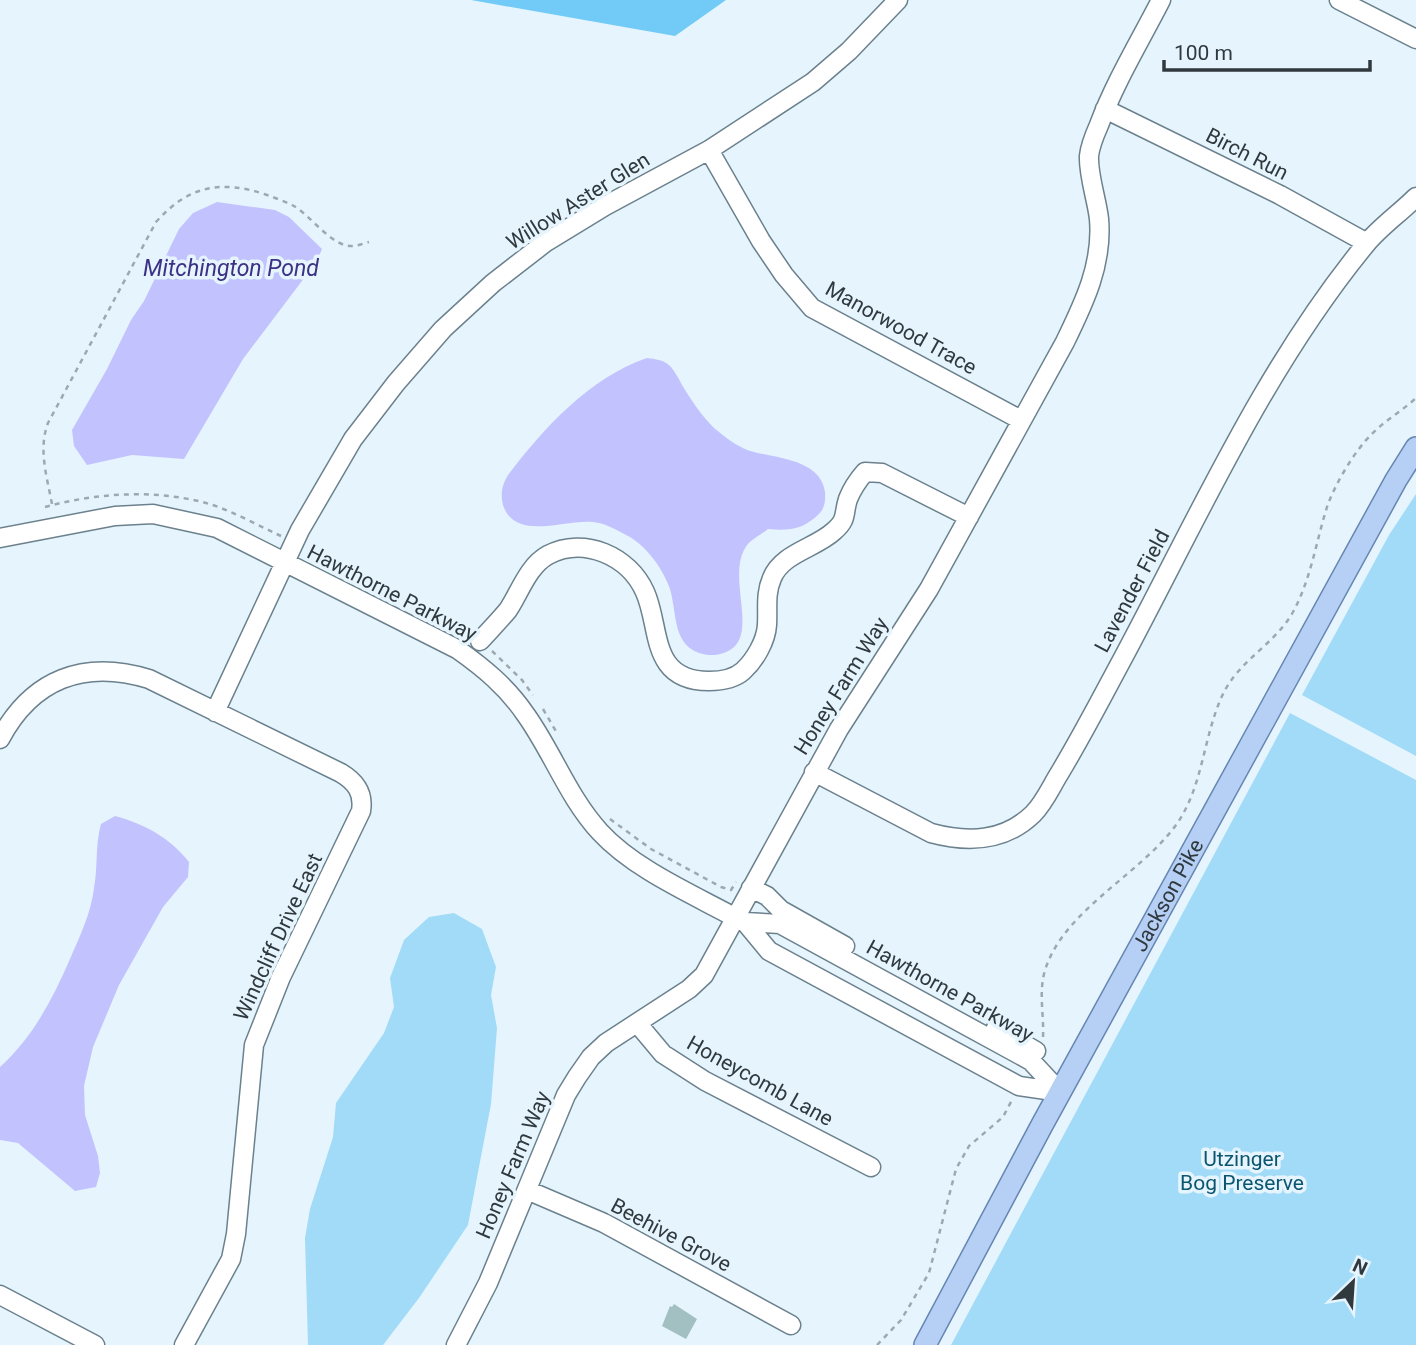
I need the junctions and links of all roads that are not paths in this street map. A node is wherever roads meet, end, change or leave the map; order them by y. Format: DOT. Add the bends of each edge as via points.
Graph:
graph roads {
  1 [pos="898,0"];
  2 [pos="1161,0"];
  3 [pos="1339,0"];
  4 [pos="1416,39"];
  5 [pos="1105,109"];
  6 [pos="709,150"];
  7 [pos="1416,197"];
  8 [pos="1367,243"];
  9 [pos="1021,420"];
  10 [pos="1416,448"];
  11 [pos="970,517"];
  12 [pos="0,538"];
  13 [pos="285,563"];
  14 [pos="480,641"];
  15 [pos="215,712"];
  16 [pos="0,739"];
  17 [pos="814,772"];
  18 [pos="751,888"];
  19 [pos="740,920"];
  20 [pos="637,1023"];
  21 [pos="1035,1051"];
  22 [pos="1060,1092"];
  23 [pos="871,1167"];
  24 [pos="527,1190"];
  25 [pos="0,1295"];
  26 [pos="791,1325"];
  27 [pos="460,1344"];
  28 [pos="95,1345"];
  29 [pos="184,1345"];
  30 [pos="925,1345"];
  1 -- 6 [label="street, Willow Aster Glen" via="813,82"];
  2 -- 5 [label="street, Honey Farm Way"];
  3 -- 4 [label="street"];
  5 -- 8 [label="street, Birch Run"];
  5 -- 9 [label="street, Honey Farm Way" via="1089,156 1099,222 1093,277 1070,332"];
  6 -- 9 [label="street, Manorwood Trace" via="761,241 812,308"];
  6 -- 13 [label="street, Willow Aster Glen" via="547,242 493,283 443,330 353,439"];
  7 -- 8 [label="street, Lavender Field"];
  8 -- 17 [label="street, Lavender Field" via="1269,384 1036,812 1003,834 971,841 951,839 930,833"];
  9 -- 11 [label="street, Honey Farm Way"];
  10 -- 22 [label="main road, Jackson Pike"];
  11 -- 14 [label="street" via="882,473 865,472 848,500 846,518 835,531 789,558 772,576 767,627 758,652 742,673 723,681 680,674 666,661 657,645 645,591 610,554 587,547 563,548 545,556"];
  11 -- 17 [label="street, Honey Farm Way"];
  12 -- 13 [label="street, Hawthorne Parkway" via="115,516 153,514 216,528"];
  13 -- 15 [label="street, Willow Aster Glen"];
  13 -- 19 [label="street, Hawthorne Parkway" via="457,649 489,671 528,716 578,805 602,834 626,854"];
  15 -- 16 [label="street" via="149,679 91,672 60,680 32,696"];
  15 -- 29 [label="street, Windcliff Drive East" via="350,778 363,802 254,1045 234,1247"];
  17 -- 18 [label="street, Honey Farm Way"];
  18 -- 19 [label="street, Honey Farm Way"];
  18 -- 21 [label="street" via="781,911"];
  19 -- 20 [label="street, Honey Farm Way" via="704,975"];
  19 -- 22 [label="street, Hawthorne Parkway" via="769,951 1019,1086"];
  19 -- 22 [label="street, Hawthorne Parkway" via="779,924 977,1030 1031,1061"];
  20 -- 23 [label="street, Honeycomb Lane" via="663,1054 705,1082"];
  20 -- 24 [label="street, Honey Farm Way" via="606,1042 577,1077"];
  22 -- 30 [label="main road, Jackson Pike"];
  24 -- 26 [label="street, Beehive Grove" via="604,1223"];
  24 -- 27 [label="street, Honey Farm Way"];
  25 -- 28 [label="street"];
}
